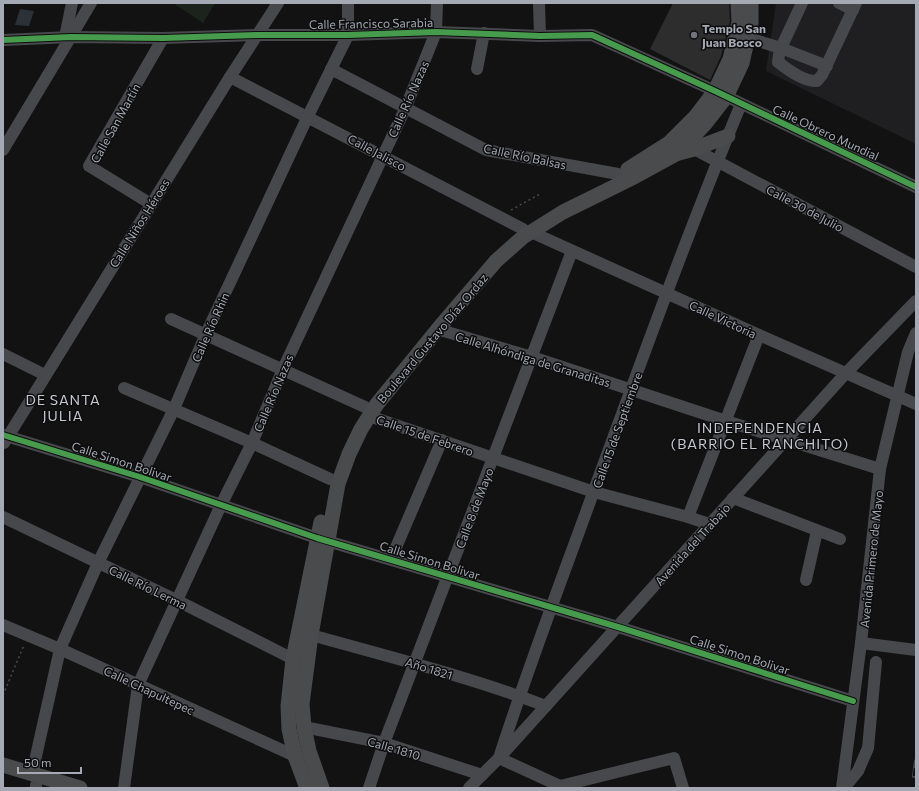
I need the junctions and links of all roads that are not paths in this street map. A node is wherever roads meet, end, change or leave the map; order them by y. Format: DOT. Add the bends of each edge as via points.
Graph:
graph roads {
  1 [pos="72,3"];
  2 [pos="91,3"];
  3 [pos="278,3"];
  4 [pos="348,3"];
  5 [pos="437,3"];
  6 [pos="539,3"];
  7 [pos="738,3"];
  8 [pos="751,3"];
  9 [pos="802,3"];
  10 [pos="839,3"];
  11 [pos="855,6"];
  12 [pos="436,32"];
  13 [pos="484,33"];
  14 [pos="258,35"];
  15 [pos="348,35"];
  16 [pos="540,36"];
  17 [pos="68,37"];
  18 [pos="163,38"];
  19 [pos="748,38"];
  20 [pos="3,40"];
  21 [pos="782,48"];
  22 [pos="827,66"];
  23 [pos="331,69"];
  24 [pos="477,69"];
  25 [pos="230,77"];
  26 [pos="720,94"];
  27 [pos="741,104"];
  28 [pos="405,108"];
  29 [pos="308,116"];
  30 [pos="728,136"];
  31 [pos="694,149"];
  32 [pos="3,150"];
  33 [pos="678,153"];
  34 [pos="382,155"];
  35 [pos="717,162"];
  36 [pos="618,174"];
  37 [pos="916,186"];
  38 [pos="151,204"];
  39 [pos="527,230"];
  40 [pos="572,251"];
  41 [pos="916,267"];
  42 [pos="667,293"];
  43 [pos="916,302"];
  44 [pos="170,319"];
  45 [pos="437,329"];
  46 [pos="916,333"];
  47 [pos="759,335"];
  48 [pos="206,336"];
  49 [pos="3,354"];
  50 [pos="532,357"];
  51 [pos="283,369"];
  52 [pos="846,373"];
  53 [pos="45,375"];
  54 [pos="124,388"];
  55 [pos="631,390"];
  56 [pos="898,396"];
  57 [pos="916,404"];
  58 [pos="174,409"];
  59 [pos="367,411"];
  60 [pos="726,421"];
  61 [pos="4,439"];
  62 [pos="786,439"];
  63 [pos="442,440"];
  64 [pos="252,443"];
  65 [pos="494,458"];
  66 [pos="880,469"];
  67 [pos="140,477"];
  68 [pos="330,480"];
  69 [pos="594,492"];
  70 [pos="733,498"];
  71 [pos="221,505"];
  72 [pos="3,517"];
  73 [pos="688,517"];
  74 [pos="709,524"];
  75 [pos="817,531"];
  76 [pos="322,539"];
  77 [pos="840,539"];
  78 [pos="391,559"];
  79 [pos="98,563"];
  80 [pos="448,577"];
  81 [pos="806,580"];
  82 [pos="178,601"];
  83 [pos="551,607"];
  84 [pos="3,625"];
  85 [pos="618,627"];
  86 [pos="311,635"];
  87 [pos="861,643"];
  88 [pos="60,649"];
  89 [pos="916,650"];
  90 [pos="293,659"];
  91 [pos="876,662"];
  92 [pos="414,664"];
  93 [pos="138,685"];
  94 [pos="519,696"];
  95 [pos="853,701"];
  96 [pos="546,706"];
  97 [pos="304,727"];
  98 [pos="384,743"];
  99 [pos="296,756"];
  100 [pos="499,758"];
  101 [pos="3,765"];
  102 [pos="3,775"];
  103 [pos="482,775"];
  104 [pos="37,784"];
  105 [pos="558,787"];
  106 [pos="80,788"];
  107 [pos="124,788"];
  108 [pos="307,788"];
  109 [pos="322,788"];
  110 [pos="369,788"];
  111 [pos="469,788"];
  112 [pos="683,788"];
  113 [pos="843,788"];
  1 -- 17 [label="street"];
  2 -- 17 [label="street"];
  3 -- 14 [label="street, Calle Niños Héroes"];
  4 -- 15 [label="street, Calle Río Rhin"];
  5 -- 12 [label="street, Calle Río Nazas"];
  6 -- 16 [label="street"];
  7 -- 26 [label="main road, Boulevard Gustavo Díaz Ordaz" via="739,22"];
  8 -- 19 [label="main road, Boulevard Gustavo Díaz Ordaz"];
  9 -- 21 [label="street"];
  10 -- 11 [label="street"];
  11 -- 22 [label="street"];
  12 -- 13 [label="street, Calle Francisco Sarabia"];
  12 -- 15 [label="street, Calle Francisco Sarabia"];
  12 -- 28 [label="street, Calle Río Nazas"];
  13 -- 16 [label="street, Calle Francisco Sarabia"];
  13 -- 24 [label="street"];
  14 -- 15 [label="street, Calle Francisco Sarabia"];
  14 -- 18 [label="street, Calle Francisco Sarabia"];
  14 -- 25 [label="street, Calle Niños Héroes"];
  15 -- 23 [label="street, Calle Río Rhin"];
  16 -- 26 [label="street, Calle Francisco Sarabia" via="592,35"];
  17 -- 18 [label="street, Calle Francisco Sarabia"];
  17 -- 20 [label="street, Calle Francisco Sarabia"];
  17 -- 32 [label="street"];
  18 -- 38 [label="street, Calle San Martín" via="90,166"];
  19 -- 21 [label="street"];
  19 -- 26 [label="main road, Boulevard Gustavo Díaz Ordaz" via="742,63"];
  21 -- 22 [label="street"];
  21 -- 22 [label="street" via="778,62 810,81 817,81"];
  23 -- 28 [label="street, Calle Río Balsas"];
  23 -- 29 [label="street, Calle Río Rhin"];
  25 -- 29 [label="street, Calle Jalisco"];
  25 -- 38 [label="street, Calle Niños Héroes"];
  26 -- 27 [label="street, Calle Obrero Mundial"];
  26 -- 33 [label="main road, Boulevard Gustavo Díaz Ordaz" via="705,124"];
  26 -- 36 [label="main road, Boulevard Gustavo Díaz Ordaz" via="669,143"];
  27 -- 30 [label="street, Calle 15 de Septiembre"];
  27 -- 37 [label="street, Calle Obrero Mundial"];
  28 -- 34 [label="street, Calle Río Nazas"];
  28 -- 36 [label="street, Calle Río Balsas" via="486,150"];
  29 -- 34 [label="street, Calle Jalisco"];
  29 -- 48 [label="street, Calle Río Rhin"];
  30 -- 31 [label="main road"];
  30 -- 35 [label="street, Calle 15 de Septiembre"];
  31 -- 33 [label="main road"];
  31 -- 35 [label="street, Calle 30 de Julio"];
  33 -- 39 [label="main road, Boulevard Gustavo Díaz Ordaz"];
  34 -- 39 [label="street, Calle Jalisco"];
  34 -- 51 [label="street, Calle Río Nazas"];
  35 -- 41 [label="street, Calle 30 de Julio"];
  35 -- 42 [label="street, Calle 15 de Septiembre"];
  36 -- 39 [label="main road, Boulevard Gustavo Díaz Ordaz" via="557,206"];
  38 -- 53 [label="street, Calle Niños Héroes"];
  39 -- 40 [label="street, Calle Victoria"];
  39 -- 45 [label="main road, Boulevard Gustavo Díaz Ordaz" via="496,261"];
  39 -- 59 [label="main road, Boulevard Gustavo Díaz Ordaz" via="486,262 433,321 370,399"];
  40 -- 42 [label="street, Calle Victoria"];
  40 -- 50 [label="street, Calle 8 de Mayo"];
  42 -- 47 [label="street, Calle Victoria"];
  42 -- 55 [label="street, Calle 15 de Septiembre"];
  43 -- 52 [label="street, Avenida del Trabajo"];
  44 -- 48 [label="street, Calle 15 de Febrero"];
  45 -- 50 [label="street, Calle Alhóndiga de Granaditas"];
  45 -- 59 [label="main road, Boulevard Gustavo Díaz Ordaz" via="377,404"];
  46 -- 56 [label="street, Avenida Primero de Mayo" via="908,352"];
  47 -- 52 [label="street, Calle Victoria"];
  47 -- 60 [label="street"];
  48 -- 51 [label="street, Calle 15 de Febrero"];
  48 -- 58 [label="street, Calle Río Rhin"];
  49 -- 53 [label="street"];
  50 -- 55 [label="street, Calle Alhóndiga de Granaditas"];
  50 -- 65 [label="street, Calle 8 de Mayo"];
  51 -- 59 [label="street, Calle 15 de Febrero"];
  51 -- 64 [label="street, Calle Río Nazas"];
  52 -- 56 [label="street, Calle Victoria"];
  52 -- 62 [label="street, Avenida del Trabajo"];
  53 -- 61 [label="street, Calle Niños Héroes"];
  54 -- 58 [label="street"];
  55 -- 60 [label="street, Calle Alhóndiga de Granaditas"];
  55 -- 69 [label="street, Calle 15 de Septiembre"];
  56 -- 57 [label="street, Calle Victoria"];
  56 -- 66 [label="street, Avenida Primero de Mayo"];
  58 -- 64 [label="street"];
  58 -- 67 [label="street, Calle Río Rhin"];
  59 -- 63 [label="street, Calle 15 de Febrero"];
  59 -- 68 [label="main road, Boulevard Gustavo Díaz Ordaz" via="352,428"];
  59 -- 76 [label="main road, Boulevard Gustavo Díaz Ordaz" via="348,454"];
  60 -- 62 [label="street, Calle Alhóndiga de Granaditas"];
  60 -- 73 [label="street"];
  61 -- 67 [label="street, Calle Simon Bolivar"];
  62 -- 66 [label="street, Calle Alhóndiga de Granaditas"];
  62 -- 70 [label="street, Avenida del Trabajo"];
  63 -- 65 [label="street, Calle 15 de Febrero"];
  63 -- 78 [label="street"];
  64 -- 68 [label="street"];
  64 -- 71 [label="street, Calle Río Nazas"];
  65 -- 69 [label="street, Calle 15 de Febrero"];
  65 -- 80 [label="street, Calle 8 de Mayo"];
  66 -- 87 [label="street, Avenida Primero de Mayo"];
  67 -- 71 [label="street, Calle Simon Bolivar"];
  67 -- 79 [label="street, Calle Río Rhin"];
  68 -- 76 [label="main road, Boulevard Gustavo Díaz Ordaz"];
  69 -- 73 [label="street, Calle 15 de Febrero"];
  69 -- 83 [label="street, Calle 15 de Septiembre"];
  70 -- 74 [label="street, Avenida del Trabajo"];
  70 -- 75 [label="street"];
  71 -- 76 [label="street, Calle Simon Bolivar"];
  71 -- 82 [label="street, Calle Río Nazas"];
  72 -- 79 [label="street, Calle Río Lerma"];
  73 -- 74 [label="street, Calle 15 de Febrero"];
  74 -- 85 [label="street, Avenida del Trabajo"];
  75 -- 77 [label="street"];
  75 -- 81 [label="street"];
  76 -- 78 [label="street, Calle Simon Bolivar"];
  76 -- 86 [label="main road, Boulevard Gustavo Díaz Ordaz"];
  76 -- 90 [label="main road, Boulevard Gustavo Díaz Ordaz"];
  78 -- 80 [label="street, Calle Simon Bolivar"];
  79 -- 82 [label="street, Calle Río Lerma"];
  79 -- 88 [label="street, Calle Río Rhin"];
  80 -- 83 [label="street, Calle Simon Bolivar"];
  80 -- 92 [label="street, Calle 8 de Mayo"];
  82 -- 90 [label="street, Calle Río Lerma"];
  82 -- 93 [label="street, Calle Río Nazas"];
  83 -- 85 [label="street, Calle Simon Bolivar"];
  83 -- 94 [label="street, Calle 15 de Septiembre"];
  84 -- 88 [label="street, Calle Chapultepec"];
  85 -- 95 [label="street, Calle Simon Bolivar"];
  85 -- 96 [label="street, Avenida del Trabajo"];
  86 -- 92 [label="street, Año 1821"];
  86 -- 97 [label="main road, Boulevard Gustavo Díaz Ordaz" via="302,704"];
  87 -- 89 [label="street"];
  87 -- 95 [label="street, Avenida Primero de Mayo"];
  88 -- 93 [label="street, Calle Chapultepec"];
  88 -- 104 [label="street, Calle Río Rhin"];
  90 -- 99 [label="main road, Boulevard Gustavo Díaz Ordaz" via="288,706"];
  91 -- 113 [label="street" via="868,748 858,771"];
  92 -- 94 [label="street, Año 1821"];
  92 -- 98 [label="street, Calle 8 de Mayo"];
  93 -- 99 [label="street, Calle Chapultepec"];
  93 -- 107 [label="street, Calle Río Nazas"];
  94 -- 96 [label="street, Año 1821"];
  94 -- 100 [label="street, Calle 15 de Septiembre"];
  95 -- 113 [label="street, Avenida Primero de Mayo"];
  96 -- 100 [label="street, Avenida del Trabajo"];
  97 -- 98 [label="street, Calle 1810"];
  97 -- 109 [label="main road, Boulevard Gustavo Díaz Ordaz"];
  98 -- 103 [label="street, Calle 1810"];
  98 -- 110 [label="street, Calle 8 de Mayo"];
  99 -- 108 [label="main road, Boulevard Gustavo Díaz Ordaz"];
  100 -- 103 [label="street, Avenida del Trabajo"];
  100 -- 105 [label="street"];
  101 -- 104 [label="main road"];
  102 -- 104 [label="main road"];
  103 -- 111 [label="street, Avenida del Trabajo"];
  104 -- 106 [label="main road"];
  105 -- 112 [label="street" via="674,758"];
}
